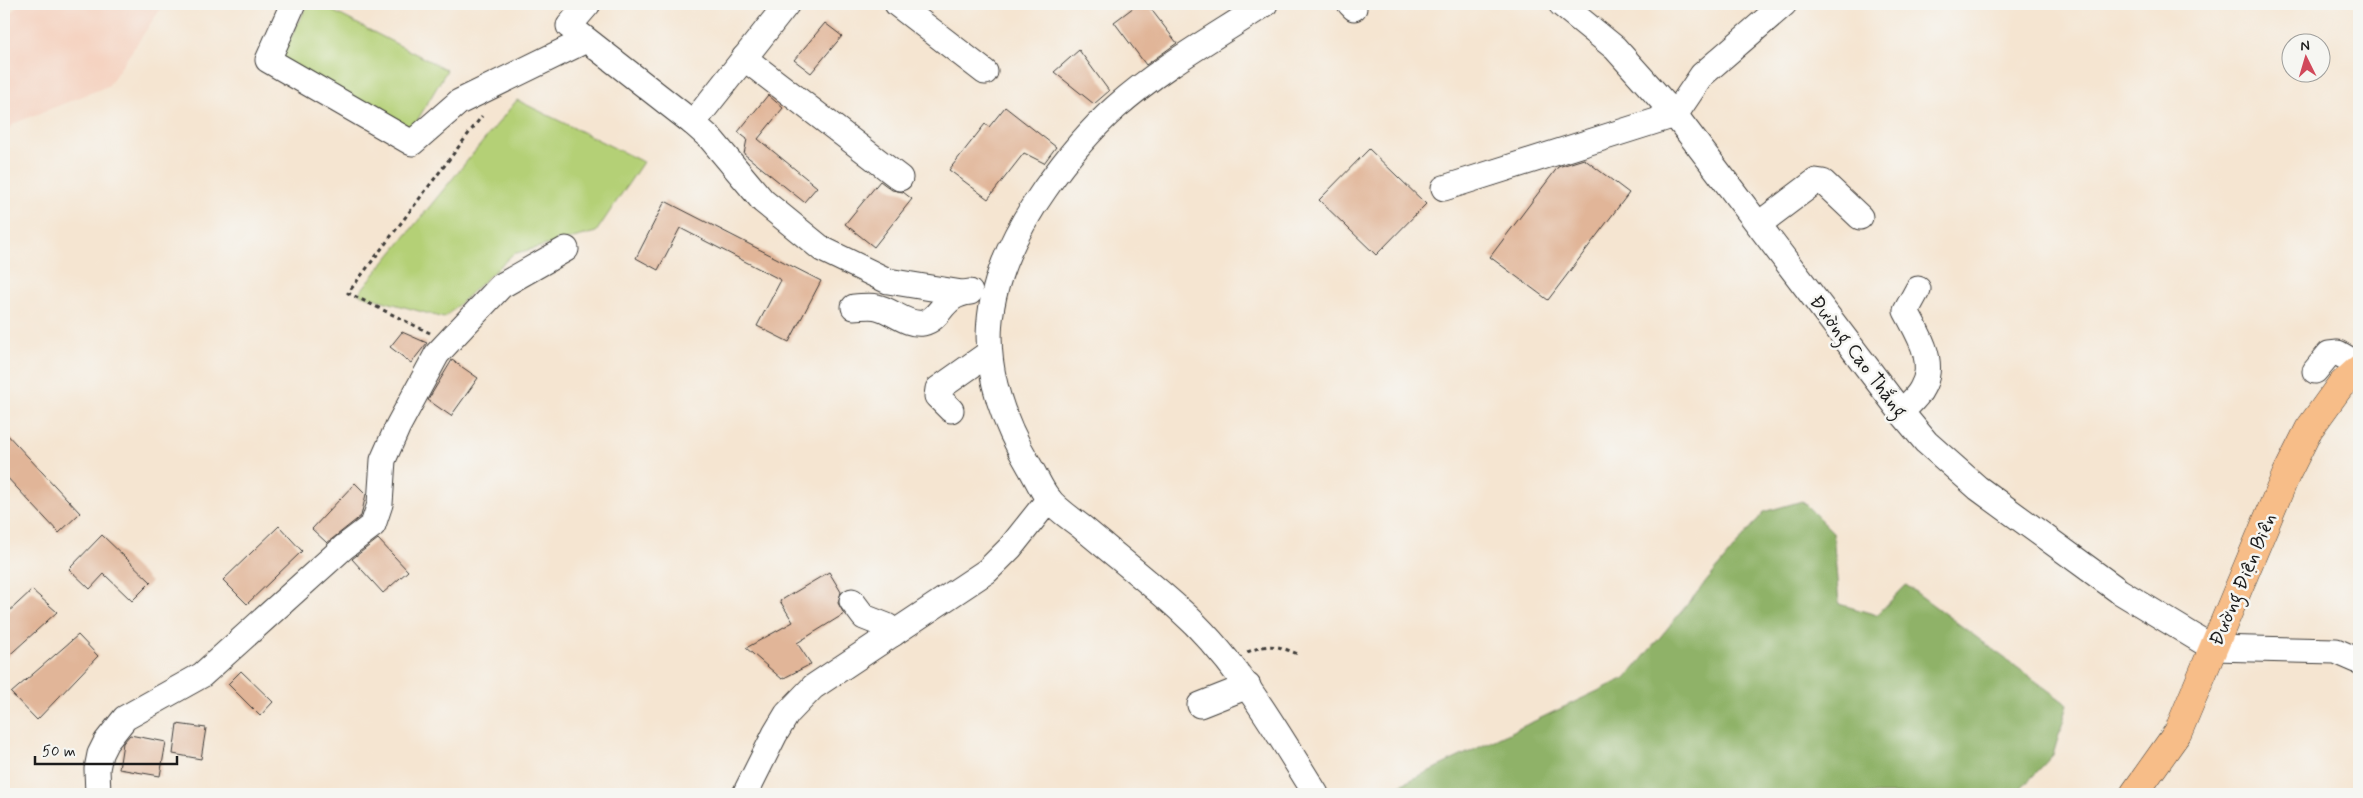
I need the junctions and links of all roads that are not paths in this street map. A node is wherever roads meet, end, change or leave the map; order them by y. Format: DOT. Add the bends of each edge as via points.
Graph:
graph roads {
  1 [pos="293,4"];
  2 [pos="588,4"];
  3 [pos="786,4"];
  4 [pos="897,4"];
  5 [pos="1264,4"];
  6 [pos="1561,4"];
  7 [pos="1784,4"];
  8 [pos="586,40"];
  9 [pos="744,58"];
  10 [pos="985,72"];
  11 [pos="1675,115"];
  12 [pos="693,123"];
  13 [pos="900,178"];
  14 [pos="1444,188"];
  15 [pos="1860,217"];
  16 [pos="1759,224"];
  17 [pos="566,250"];
  18 [pos="994,289"];
  19 [pos="1918,289"];
  20 [pos="962,293"];
  21 [pos="854,308"];
  22 [pos="989,353"];
  23 [pos="2359,365"];
  24 [pos="2359,369"];
  25 [pos="2315,371"];
  26 [pos="951,410"];
  27 [pos="1901,412"];
  28 [pos="1049,500"];
  29 [pos="852,600"];
  30 [pos="893,634"];
  31 [pos="2214,648"];
  32 [pos="2359,661"];
  33 [pos="1248,686"];
  34 [pos="1200,706"];
  35 [pos="98,794"];
  36 [pos="745,794"];
  37 [pos="1316,794"];
  38 [pos="2134,794"];
  1 -- 8 [label="street" via="268,60 412,143 459,102"];
  2 -- 8 [label="street" via="569,26"];
  3 -- 9 [label="street"];
  4 -- 10 [label="street"];
  5 -- 18 [label="street" via="1148,82 1116,107 1085,138 1035,203 1016,236"];
  6 -- 11 [label="street, Đường Cao Thắng" via="1615,48"];
  7 -- 11 [label="street" via="1702,75"];
  8 -- 12 [label="street"];
  9 -- 12 [label="street"];
  9 -- 13 [label="street"];
  11 -- 14 [label="street"];
  11 -- 16 [label="street, Đường Cao Thắng"];
  12 -- 20 [label="street" via="763,202 822,249 888,281"];
  15 -- 16 [label="street" via="1823,182 1816,181"];
  16 -- 27 [label="street, Đường Cao Thắng"];
  17 -- 35 [label="street" via="501,286 437,354 383,460 380,504 373,525 202,674 125,718 100,754"];
  18 -- 20 [label="street"];
  18 -- 22 [label="street" via="989,320"];
  19 -- 27 [label="street" via="1906,311 1923,341 1926,375 1922,388"];
  20 -- 21 [label="street" via="948,299 932,319 924,323 913,323 876,306"];
  22 -- 26 [label="street" via="938,389 937,396"];
  22 -- 28 [label="street" via="1002,413 1012,437"];
  23 -- 25 [label="street" via="2338,352 2328,354"];
  24 -- 31 [label="main road, Đường Điện Biên" via="2340,386 2309,429 2286,475"];
  27 -- 31 [label="street, Đường Cao Thắng" via="1926,442 1978,488 2119,591"];
  28 -- 30 [label="street" via="987,571"];
  28 -- 33 [label="street" via="1180,609"];
  29 -- 30 [label="street" via="864,617 887,626"];
  30 -- 36 [label="street" via="831,673 798,701 775,734"];
  31 -- 32 [label="street" via="2328,650"];
  31 -- 38 [label="main road, Đường Điện Biên" via="2178,732"];
  33 -- 34 [label="street"];
  33 -- 37 [label="street"];
}
